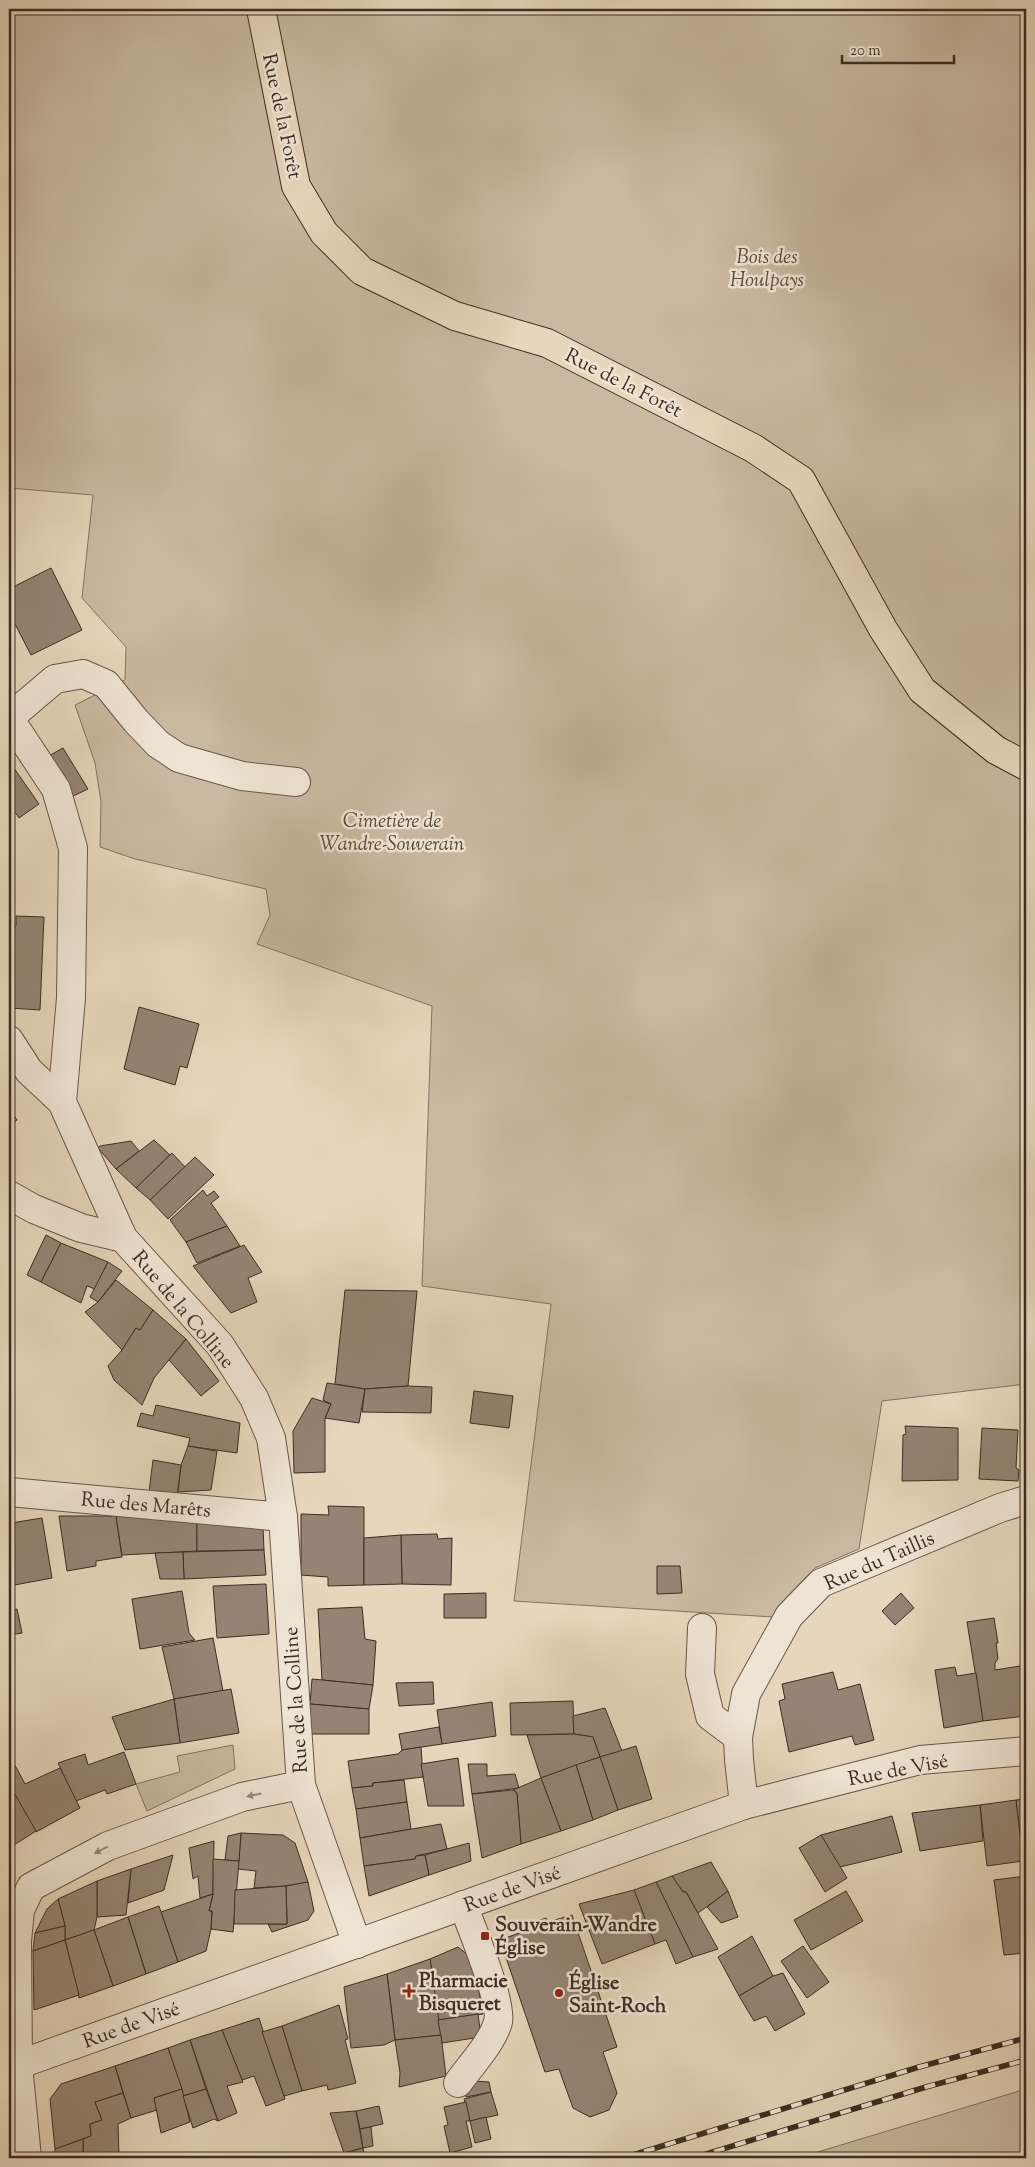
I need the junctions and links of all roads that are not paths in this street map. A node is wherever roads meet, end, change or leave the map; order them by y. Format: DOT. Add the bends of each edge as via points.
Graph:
graph roads {
  1 [pos="261,9"];
  2 [pos="9,718"];
  3 [pos="1026,766"];
  4 [pos="296,782"];
  5 [pos="9,1040"];
  6 [pos="62,1102"];
  7 [pos="9,1195"];
  8 [pos="124,1238"];
  9 [pos="9,1492"];
  10 [pos="1026,1500"];
  11 [pos="283,1517"];
  12 [pos="702,1628"];
  13 [pos="738,1737"];
  14 [pos="1026,1751"];
  15 [pos="301,1785"];
  16 [pos="744,1805"];
  17 [pos="463,1905"];
  18 [pos="357,1944"];
  19 [pos="14,2066"];
  20 [pos="458,2083"];
  21 [pos="26,2158"];
  1 -- 3 [label="main road, Rue de la Forêt" via="296,186 324,233 362,271 455,316 547,343 753,448 801,480 883,630 922,690 996,750"];
  2 -- 4 [label="street" via="55,679 83,674 106,684 158,744 179,758 242,776"];
  2 -- 6 [label="street, Rue de la Colline" via="56,789 73,848 70,998"];
  5 -- 6 [label="street" via="29,1071"];
  6 -- 8 [label="street, Rue de la Colline"];
  7 -- 8 [label="street" via="81,1228"];
  8 -- 11 [label="street, Rue de la Colline" via="220,1345 254,1398 271,1438"];
  9 -- 11 [label="street, Rue des Marêts"];
  10 -- 13 [label="street, Rue du Taillis" via="821,1582 789,1616 746,1694"];
  11 -- 15 [label="street, Rue de la Colline"];
  12 -- 13 [label="street" via="700,1674 710,1716"];
  13 -- 16 [label="street, Rue du Taillis"];
  14 -- 16 [label="street, Rue de Visé" via="920,1760"];
  15 -- 18 [label="street, Rue de la Colline"];
  15 -- 19 [label="street, one-way" via="242,1797 108,1846 31,1887 20,1910 17,1941"];
  16 -- 17 [label="street, Rue de Visé"];
  17 -- 18 [label="street, Rue de Visé"];
  17 -- 20 [label="street" via="497,2004 498,2021"];
  18 -- 19 [label="street, Rue de Visé"];
  19 -- 21 [label="street"];
}
